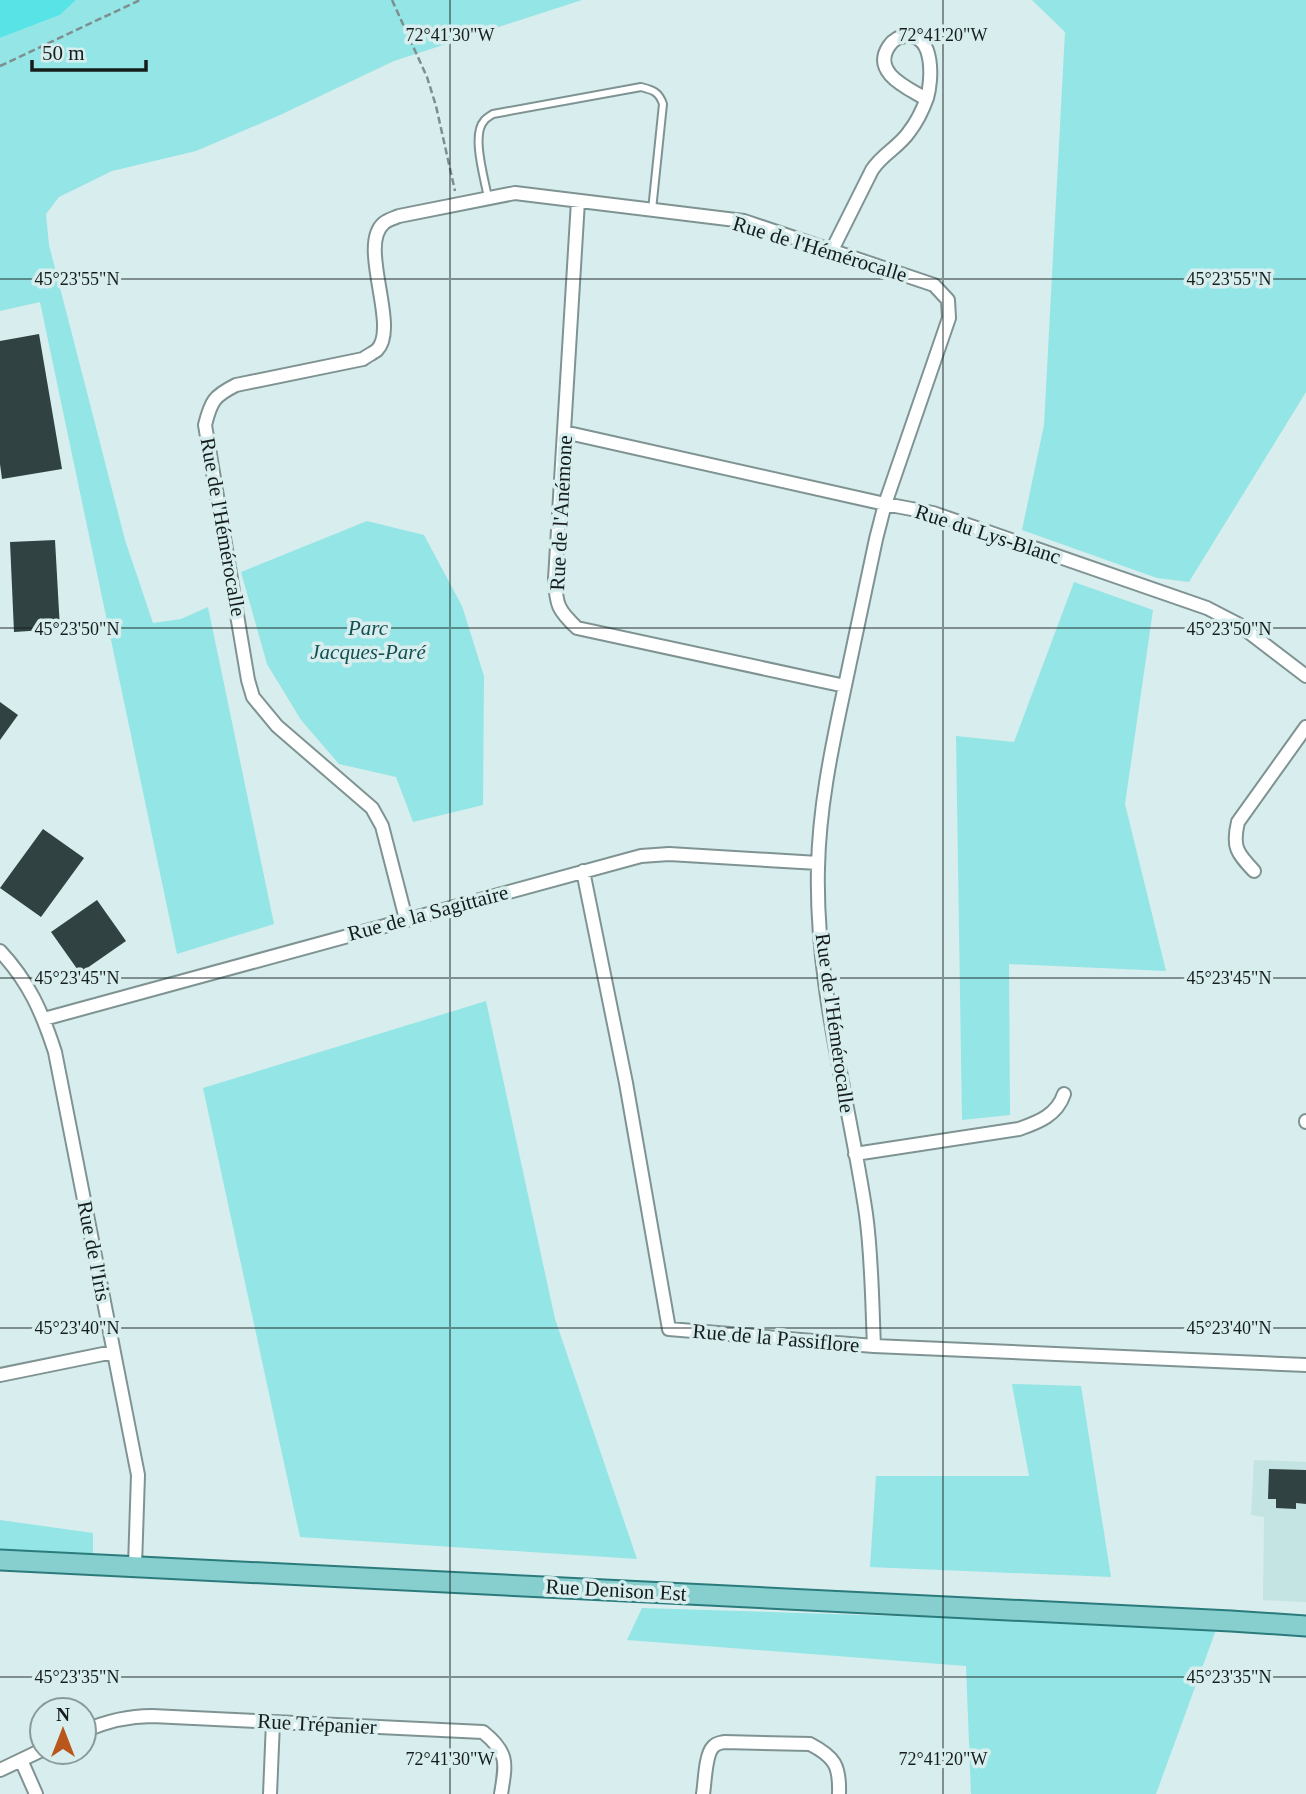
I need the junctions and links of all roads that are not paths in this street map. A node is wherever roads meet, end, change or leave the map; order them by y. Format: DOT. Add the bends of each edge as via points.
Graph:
graph roads {
  1 [pos="926,99"];
  2 [pos="488,198"];
  3 [pos="578,201"];
  4 [pos="652,210"];
  5 [pos="832,250"];
  6 [pos="564,432"];
  7 [pos="885,505"];
  8 [pos="1306,676"];
  9 [pos="845,686"];
  10 [pos="1306,727"];
  11 [pos="818,863"];
  12 [pos="583,871"];
  13 [pos="1254,871"];
  14 [pos="406,919"];
  15 [pos="0,951"];
  16 [pos="44,1019"];
  17 [pos="1064,1094"];
  18 [pos="855,1154"];
  19 [pos="874,1346"];
  20 [pos="113,1352"];
  21 [pos="1306,1365"];
  22 [pos="0,1375"];
  23 [pos="0,1560"];
  24 [pos="135,1566"];
  25 [pos="1306,1619"];
  26 [pos="1231,1620"];
  27 [pos="1306,1626"];
  28 [pos="273,1722"];
  29 [pos="98,1726"];
  30 [pos="28,1757"];
  31 [pos="21,1760"];
  32 [pos="0,1770"];
  33 [pos="36,1794"];
  34 [pos="270,1794"];
  35 [pos="501,1794"];
  36 [pos="703,1794"];
  37 [pos="839,1794"];
  1 -- 1 [label="street" via="930,60 924,43 908,35 898,38 885,55 887,72"];
  1 -- 5 [label="street" via="909,132 872,170"];
  2 -- 3 [label="street, Rue de l'Hémérocalle" via="515,193"];
  2 -- 4 [label="lane" via="477,138 484,121 493,114 642,87 654,90 663,104"];
  2 -- 14 [label="street, Rue de l'Hémérocalle" via="383,223 375,252 385,333 378,349 363,359 220,393 209,407 205,425 253,698 277,726 372,808 382,826"];
  3 -- 4 [label="street, Rue de l'Hémérocalle"];
  3 -- 6 [label="street, Rue de l'Anémone"];
  4 -- 5 [label="street, Rue de l'Hémérocalle" via="744,221"];
  5 -- 7 [label="street, Rue de l'Hémérocalle" via="934,285 948,300 949,318"];
  6 -- 7 [label="street, Rue du Lys-Blanc"];
  6 -- 9 [label="street, Rue de l'Anémone" via="556,599 563,615 577,628"];
  7 -- 8 [label="street, Rue du Lys-Blanc" via="933,513 1207,608 1238,624"];
  7 -- 9 [label="street, Rue de l'Hémérocalle"];
  9 -- 11 [label="street, Rue de l'Hémérocalle" via="831,750"];
  10 -- 13 [label="street" via="1238,822 1236,848"];
  11 -- 12 [label="street, Rue de la Sagittaire" via="655,853"];
  11 -- 18 [label="street, Rue de l'Hémérocalle" via="829,1019"];
  12 -- 14 [label="street, Rue de la Sagittaire"];
  12 -- 19 [label="street, Rue de la Passiflore" via="669,1329"];
  14 -- 16 [label="street, Rue de la Sagittaire"];
  15 -- 16 [label="street, Rue de l'Iris" via="24,981"];
  16 -- 20 [label="street, Rue de l'Iris" via="55,1052"];
  17 -- 18 [label="street" via="1054,1112 1019,1129"];
  18 -- 19 [label="street, Rue de l'Hémérocalle" via="872,1265"];
  19 -- 21 [label="street, Rue de la Passiflore"];
  20 -- 22 [label="street"];
  20 -- 24 [label="street, Rue de l'Iris" via="138,1475"];
  23 -- 24 [label="main road, Rue Denison Est"];
  24 -- 26 [label="main road, Rue Denison Est"];
  25 -- 26 [label="main road, Rue Denison Est"];
  26 -- 27 [label="main road, Rue Denison Est"];
  28 -- 29 [label="street, Rue Trépanier" via="134,1716"];
  28 -- 34 [label="street"];
  28 -- 35 [label="street, Rue Trépanier" via="483,1732 503,1757"];
  30 -- 31 [label="street"];
  31 -- 32 [label="street"];
  31 -- 33 [label="street"];
  36 -- 37 [label="street" via="712,1747 724,1742 810,1744 832,1758 840,1778"];
}
